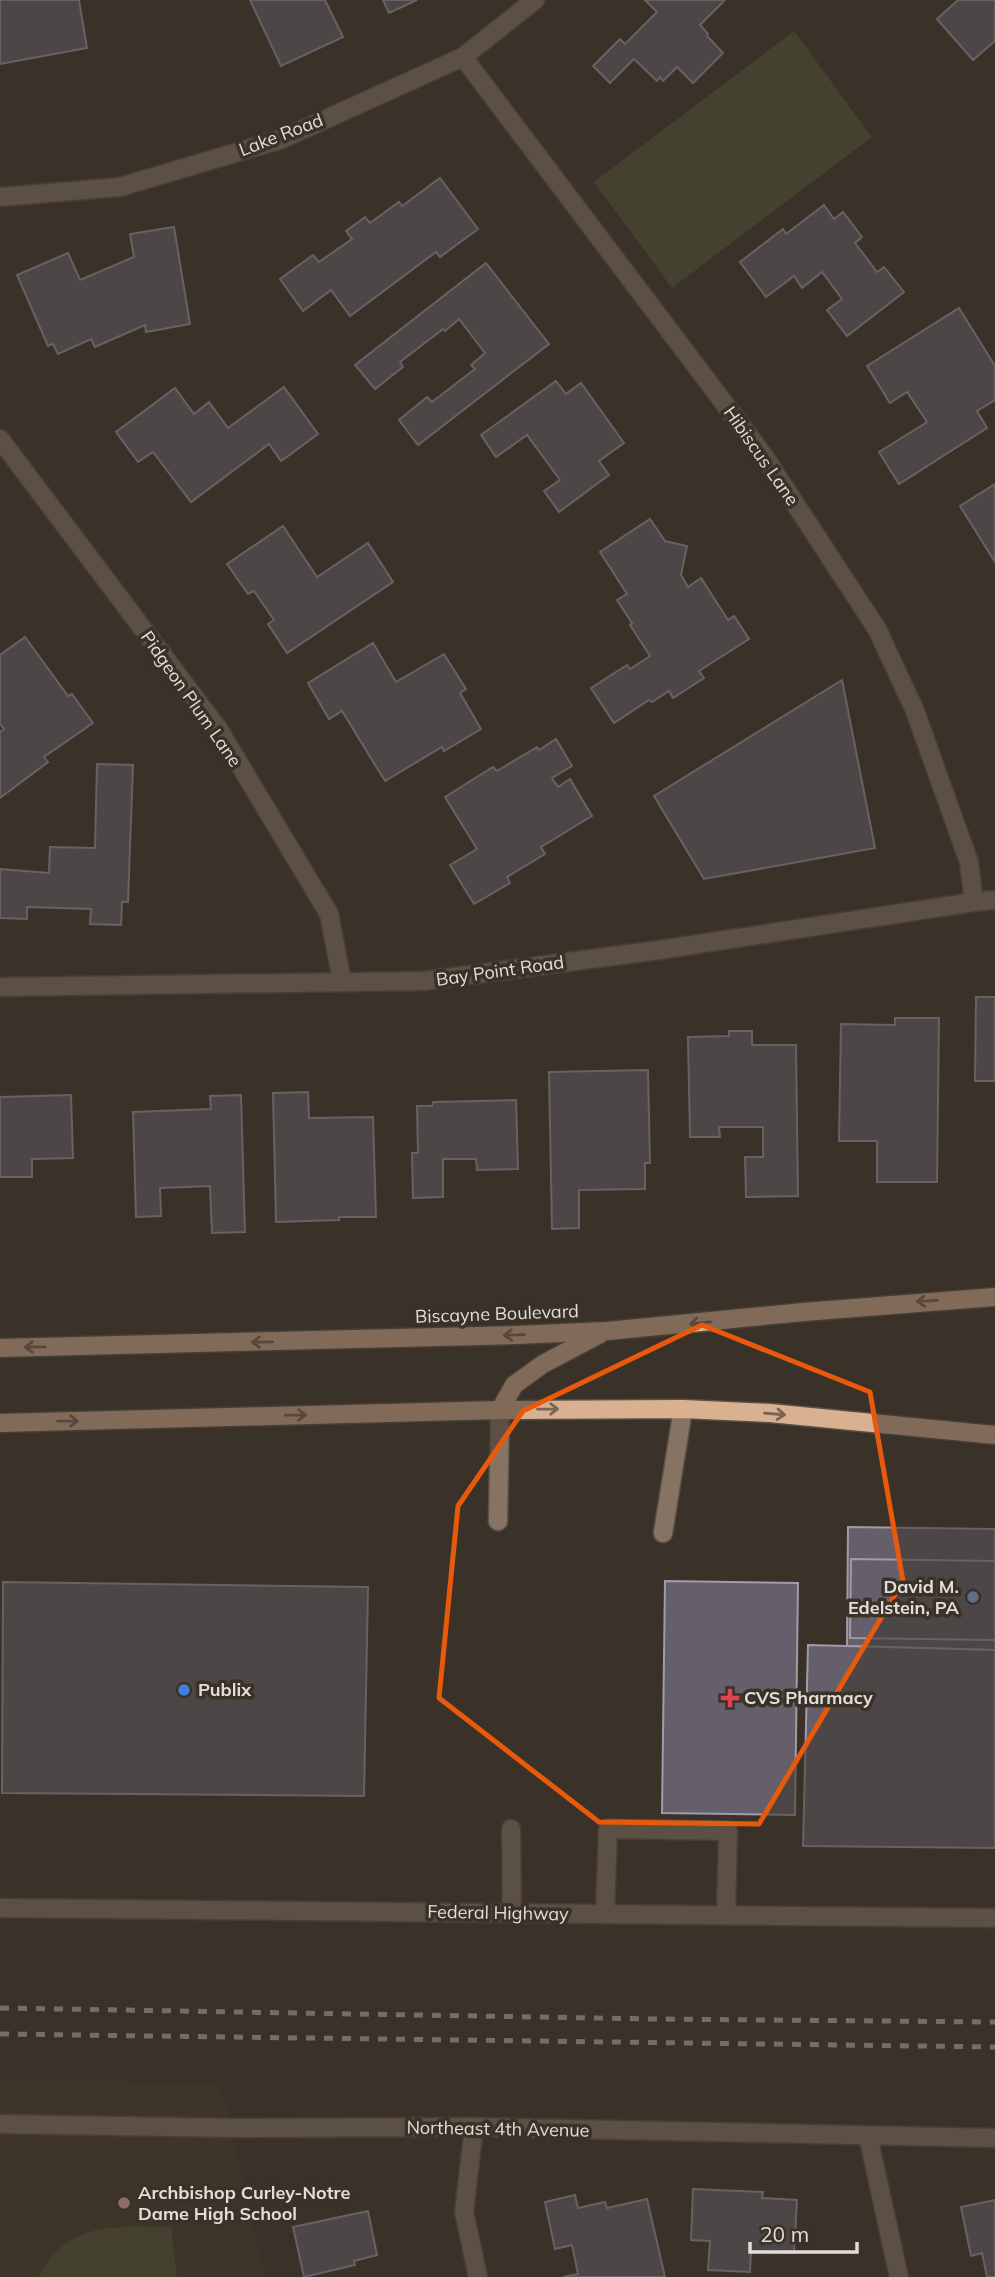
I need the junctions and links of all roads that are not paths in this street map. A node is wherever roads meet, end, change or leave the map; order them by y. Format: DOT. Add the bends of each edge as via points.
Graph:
graph roads {
  1 [pos="535,0"];
  2 [pos="463,57"];
  3 [pos="0,197"];
  4 [pos="0,439"];
  5 [pos="995,901"];
  6 [pos="974,902"];
  7 [pos="342,981"];
  8 [pos="0,987"];
  9 [pos="995,1297"];
  10 [pos="607,1331"];
  11 [pos="0,1348"];
  12 [pos="683,1409"];
  13 [pos="500,1410"];
  14 [pos="0,1423"];
  15 [pos="995,1435"];
  16 [pos="498,1521"];
  17 [pos="663,1533"];
  18 [pos="511,1829"];
  19 [pos="0,1908"];
  20 [pos="512,1913"];
  21 [pos="605,1914"];
  22 [pos="726,1915"];
  23 [pos="995,1918"];
  24 [pos="0,2124"];
  25 [pos="474,2127"];
  26 [pos="868,2136"];
  27 [pos="995,2138"];
  28 [pos="478,2277"];
  29 [pos="899,2277"];
  1 -- 2 [label="street, Lake Road"];
  2 -- 3 [label="street, Lake Road" via="282,139 120,187"];
  2 -- 6 [label="street, Hibiscus Lane" via="764,456 877,629 920,724 969,862"];
  4 -- 7 [label="street, Pidgeon Plum Lane" via="219,730 328,914"];
  5 -- 6 [label="street, Bay Point Road"];
  6 -- 7 [label="street, Bay Point Road" via="436,980"];
  7 -- 8 [label="street, Bay Point Road"];
  9 -- 10 [label="main road, Biscayne Boulevard, one-way"];
  10 -- 11 [label="main road, Biscayne Boulevard, one-way"];
  10 -- 13 [label="main road" via="514,1385"];
  13 -- 12 [label="main road, one-way"];
  12 -- 15 [label="main road, one-way"];
  12 -- 17 [label="street"];
  14 -- 13 [label="main road, one-way"];
  13 -- 16 [label="street"];
  18 -- 20 [label="street"];
  19 -- 20 [label="street, Federal Highway"];
  20 -- 21 [label="street, Federal Highway"];
  21 -- 22 [label="street, Federal Highway"];
  21 -- 22 [label="street" via="608,1829 635,1829 728,1830"];
  22 -- 23 [label="street, Federal Highway"];
  24 -- 25 [label="street, Northeast 4th Avenue" via="230,2129"];
  25 -- 26 [label="street, Northeast 4th Avenue"];
  25 -- 28 [label="street" via="464,2212"];
  26 -- 27 [label="street, Northeast 4th Avenue"];
  26 -- 29 [label="street"];
}
